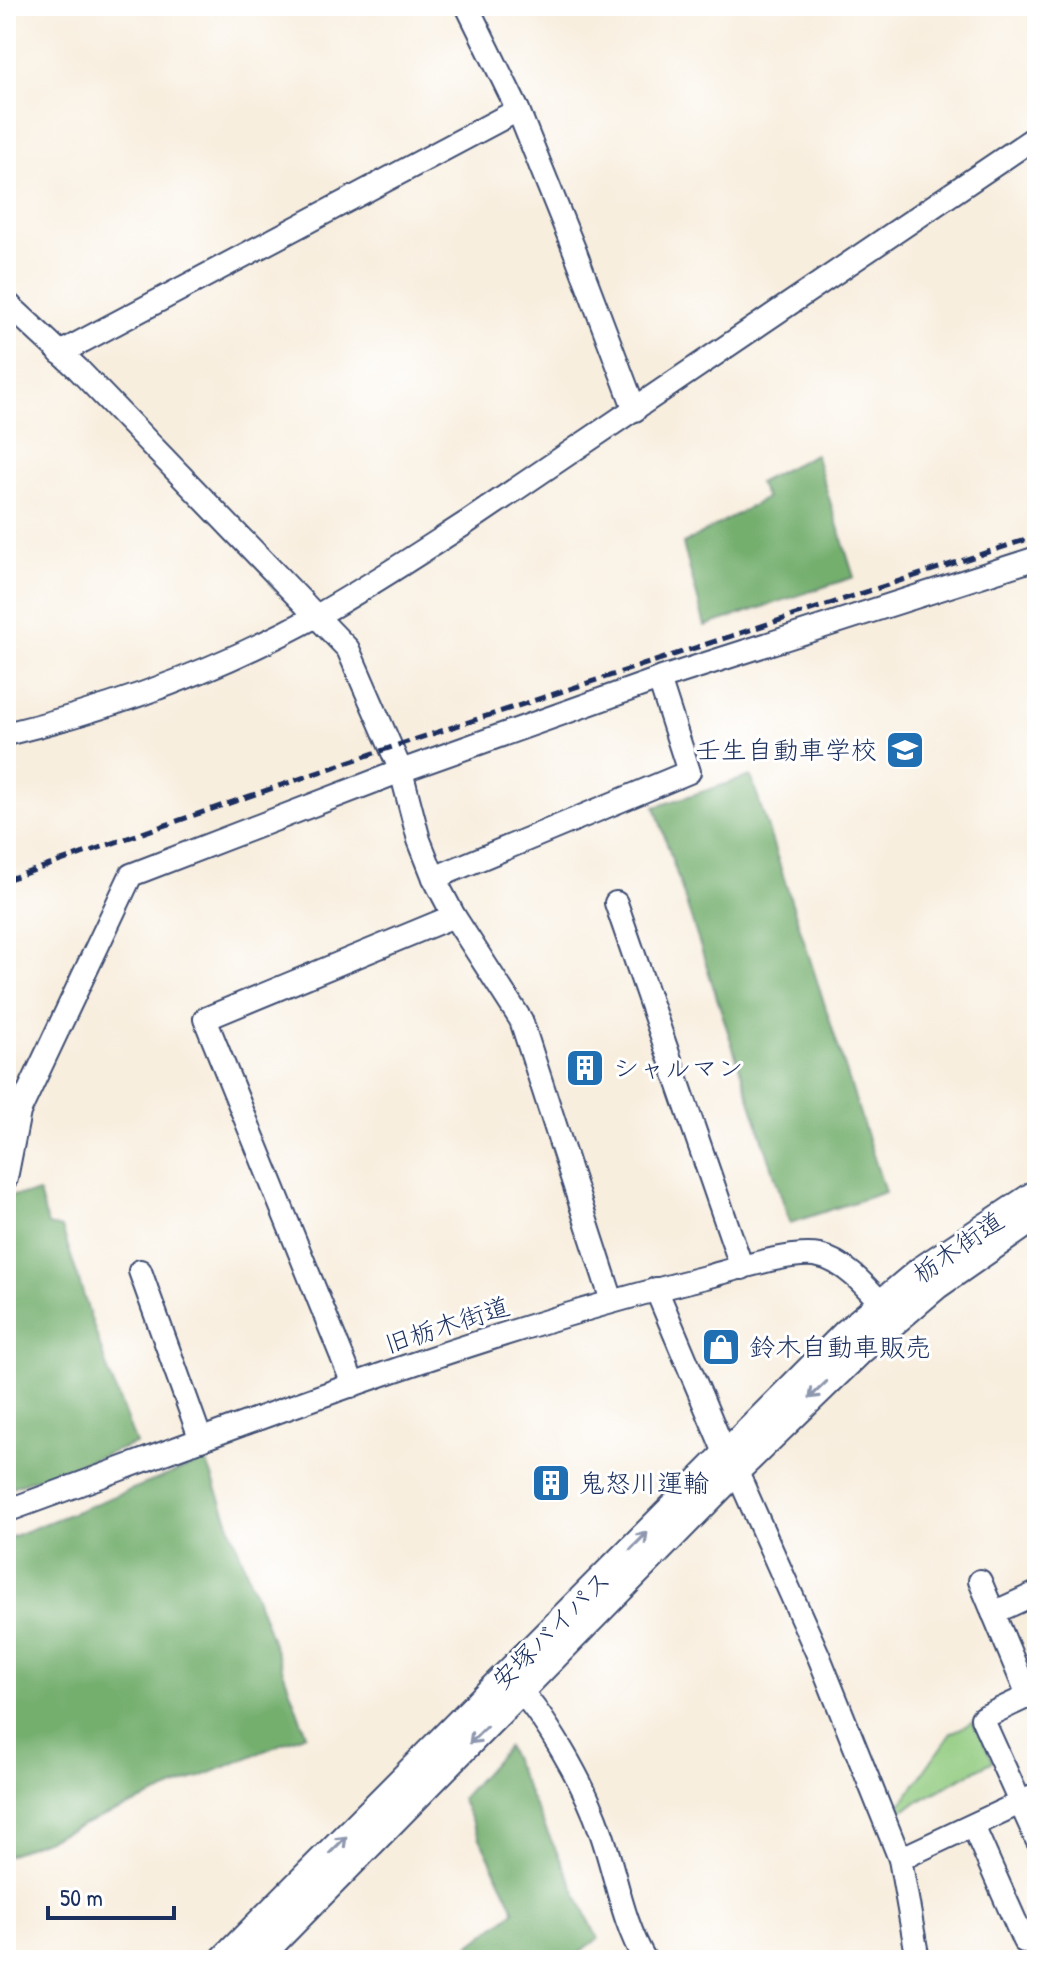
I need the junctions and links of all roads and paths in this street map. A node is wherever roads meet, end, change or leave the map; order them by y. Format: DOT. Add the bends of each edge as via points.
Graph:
graph roads {
  1 [pos="467,6"];
  2 [pos="518,110"];
  3 [pos="1037,136"];
  4 [pos="6,302"];
  5 [pos="60,353"];
  6 [pos="635,410"];
  7 [pos="1037,558"];
  8 [pos="317,616"];
  9 [pos="659,679"];
  10 [pos="6,734"];
  11 [pos="401,771"];
  12 [pos="434,878"];
  13 [pos="616,903"];
  14 [pos="454,916"];
  15 [pos="6,1170"];
  16 [pos="6,1178"];
  17 [pos="1036,1215"];
  18 [pos="742,1268"];
  19 [pos="140,1271"];
  20 [pos="656,1289"];
  21 [pos="612,1301"];
  22 [pos="888,1310"];
  23 [pos="351,1386"];
  24 [pos="201,1440"];
  25 [pos="731,1462"];
  26 [pos="6,1511"];
  27 [pos="980,1581"];
  28 [pos="1037,1593"];
  29 [pos="993,1613"];
  30 [pos="514,1683"];
  31 [pos="1032,1694"];
  32 [pos="1029,1799"];
  33 [pos="973,1826"];
  34 [pos="1037,1840"];
  35 [pos="900,1859"];
  36 [pos="1037,1935"];
  37 [pos="224,1960"];
  38 [pos="255,1960"];
  39 [pos="645,1960"];
  40 [pos="918,1960"];
  1 -- 2 [label="street"];
  2 -- 5 [label="street"];
  2 -- 6 [label="street"];
  3 -- 6 [label="street"];
  4 -- 5 [label="street"];
  5 -- 8 [label="street"];
  6 -- 8 [label="street"];
  7 -- 9 [label="street"];
  8 -- 10 [label="street" via="206,668 53,723"];
  8 -- 11 [label="street" via="348,649"];
  9 -- 11 [label="street"];
  9 -- 12 [label="street" via="689,772"];
  11 -- 12 [label="street"];
  11 -- 15 [label="street" via="131,875 19,1112"];
  12 -- 14 [label="street"];
  13 -- 18 [label="street"];
  14 -- 21 [label="street" via="521,1020"];
  14 -- 23 [label="street" via="205,1019"];
  15 -- 16 [label="street"];
  17 -- 22 [label="main road, 栃木街道" via="972,1236"];
  18 -- 20 [label="street, 旧栃木街道"];
  18 -- 22 [label="street, 旧栃木街道" via="817,1255 844,1268"];
  19 -- 24 [label="street"];
  20 -- 21 [label="street, 旧栃木街道"];
  20 -- 25 [label="street"];
  21 -- 23 [label="street, 旧栃木街道"];
  22 -- 25 [label="main road, 安塚バイパス"];
  23 -- 24 [label="street, 旧栃木街道"];
  24 -- 26 [label="street, 旧栃木街道"];
  25 -- 30 [label="main road, 安塚バイパス"];
  25 -- 35 [label="street" via="819,1657"];
  27 -- 29 [label="street"];
  28 -- 29 [label="street"];
  29 -- 31 [label="street"];
  37 -- 30 [label="main road, 安塚バイパス, one-way"];
  30 -- 38 [label="main road, 安塚バイパス, one-way"];
  30 -- 39 [label="street" via="593,1811"];
  31 -- 32 [label="street" via="982,1718"];
  32 -- 33 [label="street"];
  32 -- 34 [label="street"];
  33 -- 35 [label="street"];
  33 -- 36 [label="street" via="1024,1941"];
  35 -- 40 [label="street"];
}
